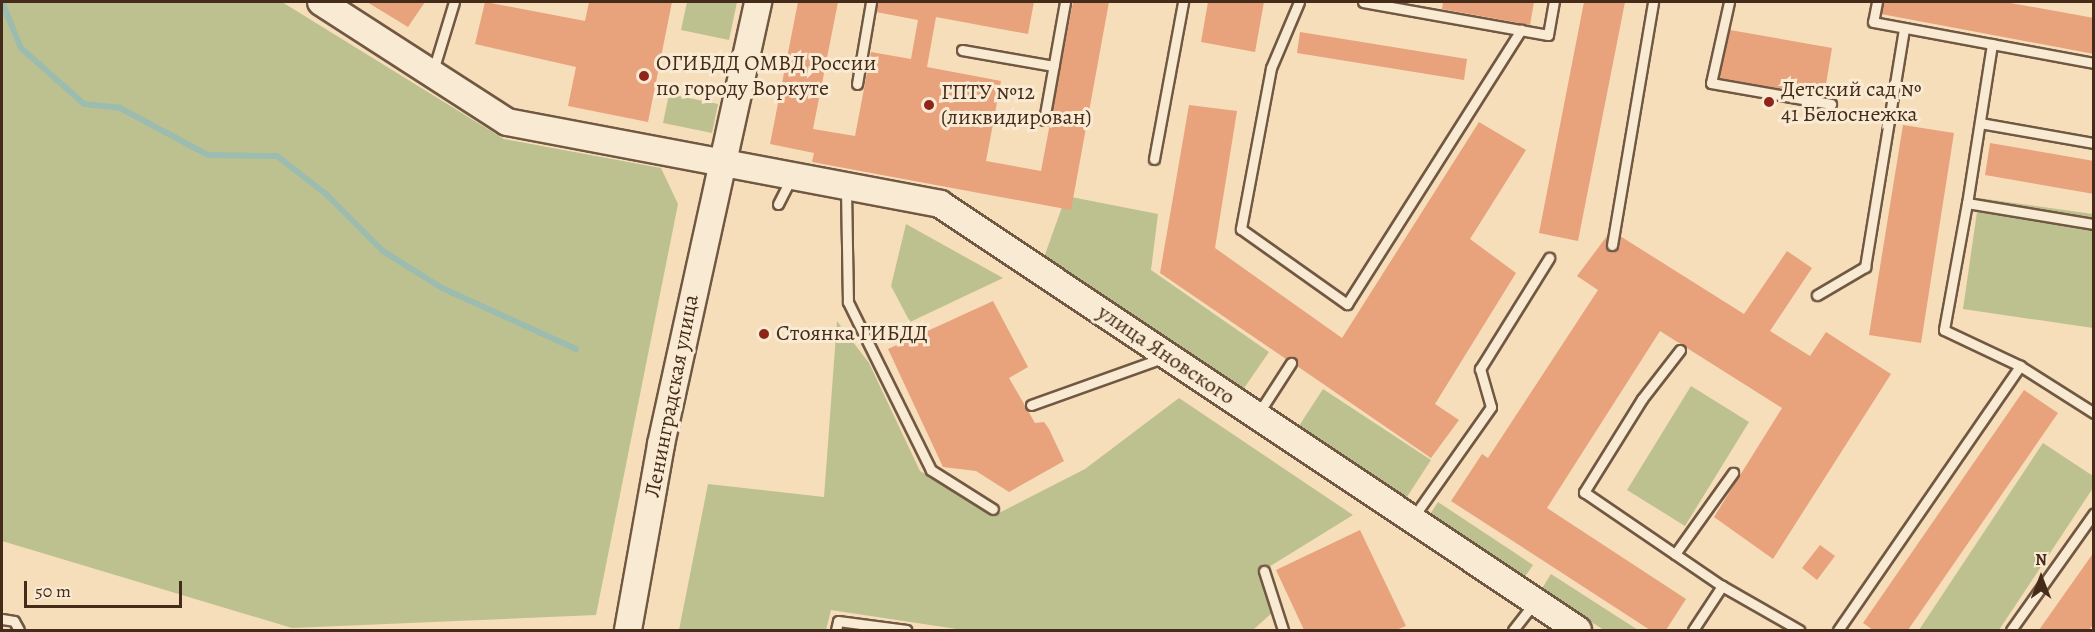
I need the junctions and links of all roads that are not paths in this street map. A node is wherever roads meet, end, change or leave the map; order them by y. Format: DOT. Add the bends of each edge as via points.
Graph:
graph roads {
  1 [pos="321,2"];
  2 [pos="454,2"];
  3 [pos="758,2"];
  4 [pos="871,2"];
  5 [pos="1065,2"];
  6 [pos="1183,2"];
  7 [pos="1299,2"];
  8 [pos="1363,2"];
  9 [pos="1554,2"];
  10 [pos="1653,2"];
  11 [pos="1729,2"];
  12 [pos="1877,2"];
  13 [pos="1904,28"];
  14 [pos="1521,30"];
  15 [pos="1992,44"];
  16 [pos="962,50"];
  17 [pos="2094,63"];
  18 [pos="1054,66"];
  19 [pos="432,73"];
  20 [pos="856,84"];
  21 [pos="1831,105"];
  22 [pos="1044,120"];
  23 [pos="1980,123"];
  24 [pos="2094,143"];
  25 [pos="1154,159"];
  26 [pos="720,162"];
  27 [pos="794,174"];
  28 [pos="846,184"];
  29 [pos="1967,203"];
  30 [pos="778,204"];
  31 [pos="2094,224"];
  32 [pos="1612,244"];
  33 [pos="1549,258"];
  34 [pos="1817,295"];
  35 [pos="1680,350"];
  36 [pos="1167,356"];
  37 [pos="1291,363"];
  38 [pos="2020,366"];
  39 [pos="1031,405"];
  40 [pos="2094,413"];
  41 [pos="1257,416"];
  42 [pos="1733,473"];
  43 [pos="993,509"];
  44 [pos="2094,513"];
  45 [pos="1412,519"];
  46 [pos="1675,554"];
  47 [pos="1264,571"];
  48 [pos="1722,586"];
  49 [pos="1535,602"];
  50 [pos="2,619"];
  51 [pos="19,630"];
  52 [pos="628,630"];
  53 [pos="836,630"];
  54 [pos="906,630"];
  55 [pos="1283,630"];
  56 [pos="1513,630"];
  57 [pos="1578,630"];
  58 [pos="1693,630"];
  59 [pos="1799,630"];
  60 [pos="1838,630"];
  61 [pos="2012,630"];
  1 -- 19 [label="main road, улица Яновского"];
  2 -- 19 [label="lane"];
  3 -- 26 [label="main road, Ленинградская улица"];
  4 -- 20 [label="lane"];
  5 -- 18 [label="lane"];
  6 -- 25 [label="lane"];
  7 -- 14 [label="lane" via="1271,68 1241,229 1347,304"];
  8 -- 14 [label="lane"];
  9 -- 14 [label="lane" via="1548,35"];
  10 -- 32 [label="lane"];
  11 -- 21 [label="lane" via="1711,83"];
  12 -- 13 [label="lane" via="1873,22"];
  13 -- 15 [label="lane"];
  13 -- 34 [label="lane" via="1865,267"];
  15 -- 17 [label="lane"];
  15 -- 23 [label="lane"];
  16 -- 18 [label="lane"];
  18 -- 22 [label="lane"];
  19 -- 26 [label="main road, улица Яновского" via="507,122"];
  23 -- 24 [label="lane"];
  23 -- 29 [label="lane"];
  26 -- 27 [label="main road, улица Яновского"];
  26 -- 52 [label="main road, Ленинградская улица"];
  27 -- 28 [label="main road, улица Яновского"];
  27 -- 30 [label="lane"];
  28 -- 36 [label="main road, улица Яновского" via="940,204"];
  28 -- 43 [label="lane" via="848,302 931,470"];
  29 -- 31 [label="lane"];
  29 -- 38 [label="lane" via="1944,330"];
  33 -- 45 [label="lane" via="1480,369 1491,407"];
  35 -- 46 [label="lane" via="1642,399 1584,492"];
  36 -- 39 [label="lane"];
  36 -- 41 [label="main road, улица Яновского"];
  37 -- 41 [label="lane"];
  38 -- 40 [label="lane"];
  38 -- 60 [label="lane"];
  41 -- 45 [label="main road, улица Яновского"];
  42 -- 46 [label="lane"];
  44 -- 61 [label="lane"];
  45 -- 49 [label="main road, улица Яновского"];
  46 -- 48 [label="lane"];
  47 -- 55 [label="lane"];
  48 -- 58 [label="lane"];
  48 -- 59 [label="lane"];
  49 -- 56 [label="lane"];
  49 -- 57 [label="main road, улица Яновского"];
  50 -- 51 [label="lane" via="14,621"];
  53 -- 54 [label="lane" via="838,621"];
}
